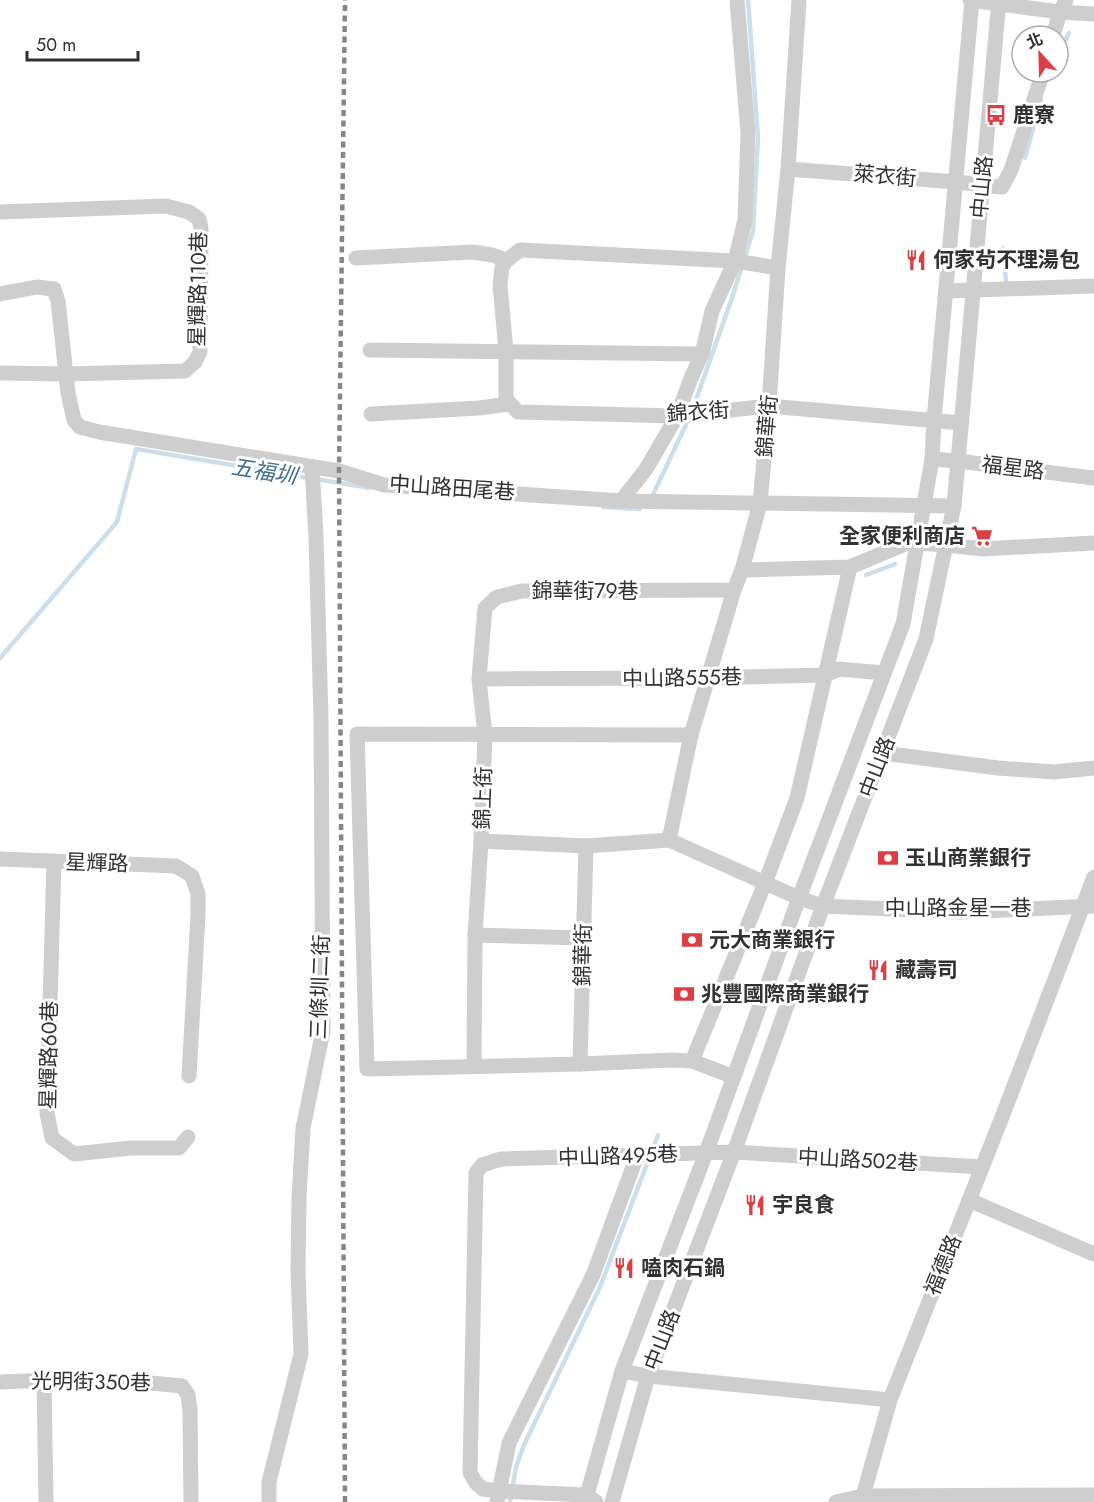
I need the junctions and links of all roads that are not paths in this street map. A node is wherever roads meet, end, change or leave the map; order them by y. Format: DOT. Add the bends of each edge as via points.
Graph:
graph roads {
  1 [pos="737,0"];
  2 [pos="799,0"];
  3 [pos="971,0"];
  4 [pos="999,2"];
  5 [pos="1063,6"];
  6 [pos="1094,14"];
  7 [pos="1057,24"];
  8 [pos="1039,84"];
  9 [pos="788,169"];
  10 [pos="956,182"];
  11 [pos="982,185"];
  12 [pos="0,212"];
  13 [pos="356,258"];
  14 [pos="507,260"];
  15 [pos="735,261"];
  16 [pos="778,268"];
  17 [pos="1094,286"];
  18 [pos="973,290"];
  19 [pos="946,291"];
  20 [pos="0,294"];
  21 [pos="370,350"];
  22 [pos="506,351"];
  23 [pos="702,354"];
  24 [pos="0,373"];
  25 [pos="66,374"];
  26 [pos="510,404"];
  27 [pos="769,406"];
  28 [pos="371,414"];
  29 [pos="677,416"];
  30 [pos="934,420"];
  31 [pos="961,423"];
  32 [pos="932,459"];
  33 [pos="958,461"];
  34 [pos="312,475"];
  35 [pos="1094,478"];
  36 [pos="621,501"];
  37 [pos="760,503"];
  38 [pos="925,506"];
  39 [pos="954,506"];
  40 [pos="918,543"];
  41 [pos="1094,543"];
  42 [pos="946,545"];
  43 [pos="850,567"];
  44 [pos="742,570"];
  45 [pos="734,590"];
  46 [pos="884,673"];
  47 [pos="825,675"];
  48 [pos="708,678"];
  49 [pos="479,679"];
  50 [pos="485,735"];
  51 [pos="691,735"];
  52 [pos="883,753"];
  53 [pos="1094,768"];
  54 [pos="669,840"];
  55 [pos="481,841"];
  56 [pos="586,846"];
  57 [pos="0,859"];
  58 [pos="54,861"];
  59 [pos="1094,877"];
  60 [pos="765,883"];
  61 [pos="799,898"];
  62 [pos="823,906"];
  63 [pos="1088,906"];
  64 [pos="475,935"];
  65 [pos="584,938"];
  66 [pos="692,1061"];
  67 [pos="580,1065"];
  68 [pos="474,1066"];
  69 [pos="189,1076"];
  70 [pos="734,1077"];
  71 [pos="188,1137"];
  72 [pos="734,1152"];
  73 [pos="706,1153"];
  74 [pos="637,1156"];
  75 [pos="982,1167"];
  76 [pos="969,1200"];
  77 [pos="1094,1254"];
  78 [pos="622,1371"];
  79 [pos="648,1376"];
  80 [pos="44,1380"];
  81 [pos="0,1382"];
  82 [pos="890,1400"];
  83 [pos="1094,1495"];
  84 [pos="498,1497"];
  85 [pos="862,1499"];
  86 [pos="1041,1499"];
  87 [pos="589,1500"];
  88 [pos="46,1502"];
  89 [pos="191,1502"];
  90 [pos="268,1502"];
  91 [pos="612,1502"];
  92 [pos="836,1502"];
  1 -- 15 [label="street" via="748,133 745,220"];
  2 -- 9 [label="street, 錦華街"];
  3 -- 4 [label="street"];
  3 -- 10 [label="street, 中山路"];
  4 -- 5 [label="street"];
  4 -- 11 [label="street, 中山路"];
  5 -- 6 [label="street"];
  5 -- 7 [label="street"];
  8 -- 11 [label="street" via="1002,187"];
  9 -- 10 [label="street, 萊衣街"];
  9 -- 16 [label="street, 錦華街"];
  10 -- 11 [label="street, 萊衣街"];
  10 -- 19 [label="street, 中山路"];
  11 -- 18 [label="street, 中山路"];
  12 -- 25 [label="street, 星輝路110巷" via="166,206 199,219 200,352 195,362 185,371"];
  13 -- 14 [label="street" via="473,252"];
  14 -- 15 [label="street" via="520,250"];
  14 -- 22 [label="street" via="500,285"];
  15 -- 16 [label="street"];
  15 -- 23 [label="street" via="712,311"];
  16 -- 27 [label="street, 錦華街"];
  17 -- 18 [label="street"];
  18 -- 19 [label="street"];
  18 -- 31 [label="street, 中山路"];
  19 -- 30 [label="street, 中山路"];
  20 -- 25 [label="street, 中山路田尾巷" via="38,287 54,289"];
  21 -- 22 [label="street"];
  22 -- 23 [label="street"];
  22 -- 26 [label="street" via="506,399"];
  23 -- 29 [label="street"];
  24 -- 25 [label="street, 星輝路110巷"];
  25 -- 34 [label="street, 中山路田尾巷" via="74,420 80,427"];
  26 -- 28 [label="street, 錦衣街"];
  26 -- 29 [label="street, 錦衣街" via="518,412"];
  27 -- 29 [label="street, 錦衣街"];
  27 -- 30 [label="street, 錦衣街"];
  27 -- 37 [label="street, 錦華街"];
  29 -- 36 [label="street" via="646,469"];
  30 -- 31 [label="street, 錦衣街"];
  30 -- 32 [label="street, 中山路"];
  31 -- 33 [label="street, 中山路"];
  32 -- 33 [label="street, 福星路"];
  32 -- 38 [label="street, 中山路"];
  33 -- 35 [label="street, 福星路"];
  33 -- 39 [label="street, 中山路"];
  34 -- 36 [label="street, 中山路田尾巷" via="339,471 384,485"];
  34 -- 90 [label="street, 三條圳二街" via="321,718 323,1031 303,1128 298,1271 301,1354 269,1482"];
  36 -- 37 [label="street, 中山路田尾巷"];
  37 -- 38 [label="street, 中山路田尾巷"];
  37 -- 44 [label="street, 錦華街"];
  38 -- 39 [label="street, 中山路田尾巷"];
  38 -- 40 [label="street, 中山路"];
  39 -- 42 [label="street, 中山路"];
  40 -- 42 [label="street"];
  40 -- 43 [label="street" via="905,544"];
  40 -- 46 [label="street, 中山路" via="903,624"];
  41 -- 42 [label="street" via="983,549"];
  42 -- 52 [label="street, 中山路" via="926,639"];
  43 -- 44 [label="street"];
  43 -- 47 [label="street"];
  44 -- 45 [label="street, 錦華街"];
  45 -- 48 [label="street, 錦華街"];
  45 -- 49 [label="street, 錦華街79巷" via="522,591 497,597 485,608"];
  46 -- 47 [label="street, 中山路555巷" via="839,669"];
  46 -- 61 [label="street, 中山路"];
  47 -- 48 [label="street, 中山路555巷"];
  47 -- 60 [label="street" via="797,798"];
  48 -- 49 [label="street, 中山路555巷"];
  48 -- 51 [label="street, 錦華街"];
  49 -- 50 [label="street, 錦華街79巷"];
  50 -- 51 [label="street, 錦上街"];
  50 -- 55 [label="street, 錦上街"];
  50 -- 68 [label="street" via="357,734 367,1069"];
  51 -- 54 [label="street, 錦華街"];
  52 -- 53 [label="street" via="1054,772"];
  52 -- 62 [label="street, 中山路"];
  54 -- 56 [label="street"];
  54 -- 60 [label="street"];
  55 -- 56 [label="street"];
  55 -- 64 [label="street, 錦上街"];
  56 -- 65 [label="street, 錦華街"];
  57 -- 58 [label="street, 星輝路"];
  58 -- 69 [label="street, 星輝路" via="176,866 192,876 198,894 198,915"];
  58 -- 71 [label="street, 星輝路60巷" via="47,1113 52,1138 74,1154 179,1148"];
  59 -- 63 [label="street, 福德路"];
  60 -- 61 [label="street"];
  60 -- 66 [label="street"];
  61 -- 62 [label="street"];
  61 -- 70 [label="street, 中山路"];
  62 -- 63 [label="street, 中山路金星一巷" via="961,912"];
  62 -- 72 [label="street, 中山路"];
  63 -- 75 [label="street, 福德路"];
  64 -- 65 [label="street"];
  64 -- 68 [label="street, 錦上街"];
  65 -- 67 [label="street, 錦華街"];
  66 -- 67 [label="street"];
  66 -- 70 [label="street"];
  67 -- 68 [label="street"];
  70 -- 73 [label="street, 中山路"];
  72 -- 73 [label="street, 中山路495巷"];
  72 -- 75 [label="street, 中山路502巷"];
  72 -- 79 [label="street, 中山路"];
  73 -- 74 [label="street, 中山路495巷"];
  73 -- 78 [label="street, 中山路"];
  74 -- 84 [label="street" via="593,1275 509,1443"];
  74 -- 84 [label="street, 中山路495巷" via="501,1159 482,1165 476,1173 470,1473 476,1483"];
  75 -- 76 [label="street, 福德路"];
  76 -- 77 [label="street"];
  76 -- 82 [label="street, 福德路"];
  78 -- 79 [label="street"];
  78 -- 87 [label="street, 中山路"];
  79 -- 82 [label="street"];
  79 -- 91 [label="street, 中山路"];
  80 -- 81 [label="street, 光明街350巷"];
  80 -- 88 [label="street"];
  80 -- 89 [label="street, 光明街350巷" via="182,1386 190,1410"];
  82 -- 85 [label="street, 福德路"];
  83 -- 86 [label="street"];
  84 -- 87 [label="street"];
  85 -- 86 [label="street"];
  85 -- 92 [label="street"];
}
